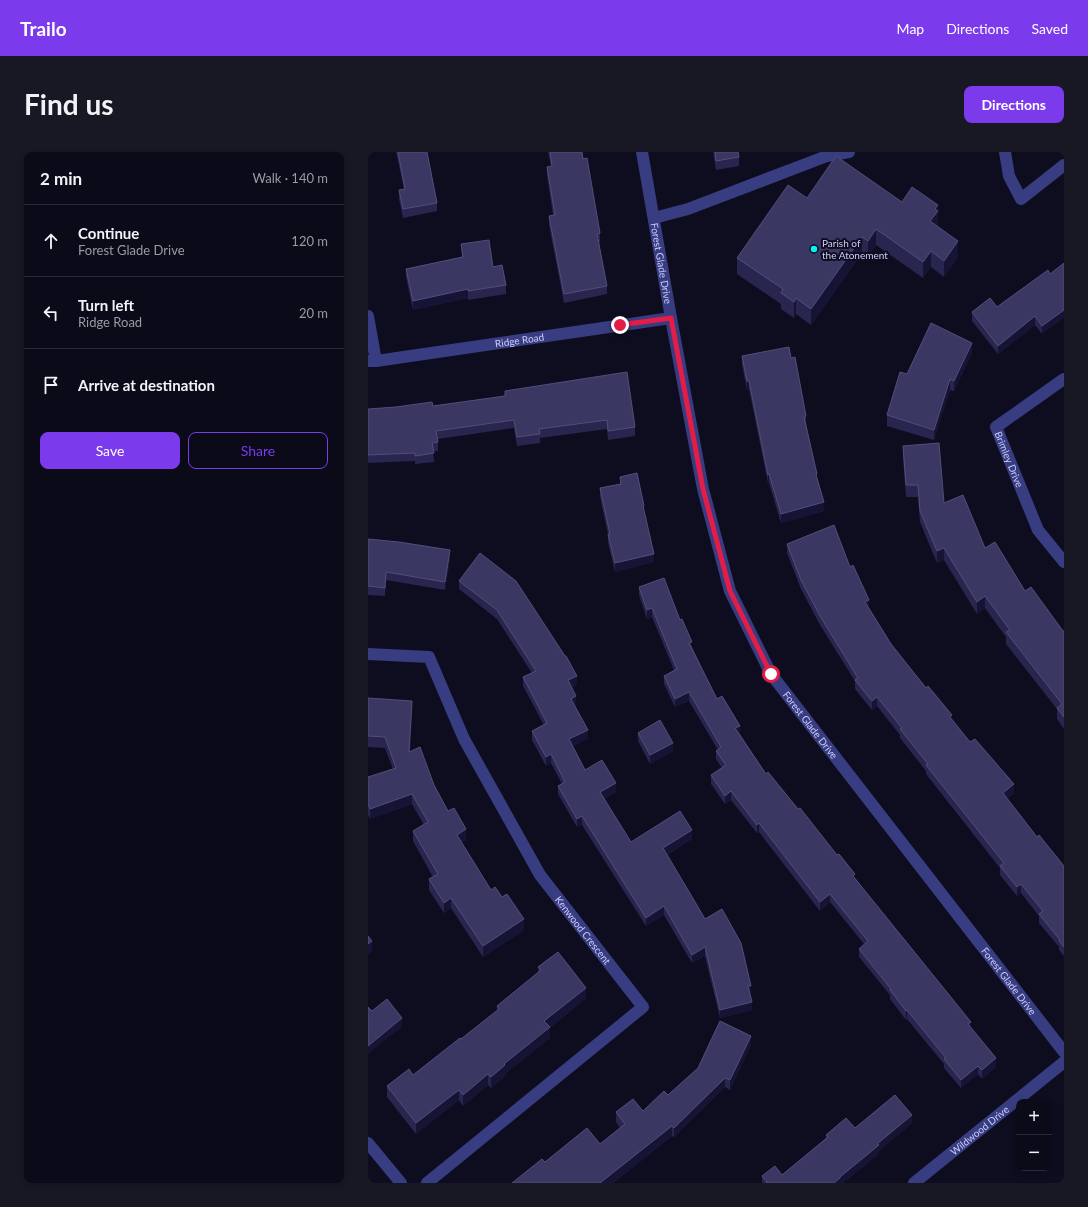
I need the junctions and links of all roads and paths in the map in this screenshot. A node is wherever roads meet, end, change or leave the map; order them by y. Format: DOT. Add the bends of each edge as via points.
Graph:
graph roads {
  1 [pos="642,152"];
  2 [pos="849,152"];
  3 [pos="1005,152"];
  4 [pos="1064,165"];
  5 [pos="654,218"];
  6 [pos="368,316"];
  7 [pos="671,318"];
  8 [pos="372,361"];
  9 [pos="1064,379"];
  10 [pos="1064,562"];
  11 [pos="368,654"];
  12 [pos="1064,1052"];
  13 [pos="1064,1062"];
  14 [pos="368,1143"];
  15 [pos="401,1183"];
  16 [pos="427,1183"];
  17 [pos="914,1183"];
  1 -- 5 [label="street, Forest Glade Drive"];
  2 -- 5 [label="street" via="827,156 688,209"];
  3 -- 4 [label="street" via="1009,176 1021,199"];
  5 -- 7 [label="street, Forest Glade Drive"];
  6 -- 8 [label="street"];
  7 -- 8 [label="street, Ridge Road"];
  7 -- 12 [label="street, Forest Glade Drive" via="703,489 730,591 771,674"];
  9 -- 10 [label="street, Brimley Drive" via="996,427 1038,530"];
  11 -- 16 [label="street, Kenwood Crescent" via="429,657 464,739 540,875 642,1007"];
  13 -- 17 [label="street, Wildwood Drive"];
  14 -- 15 [label="street"];
}
